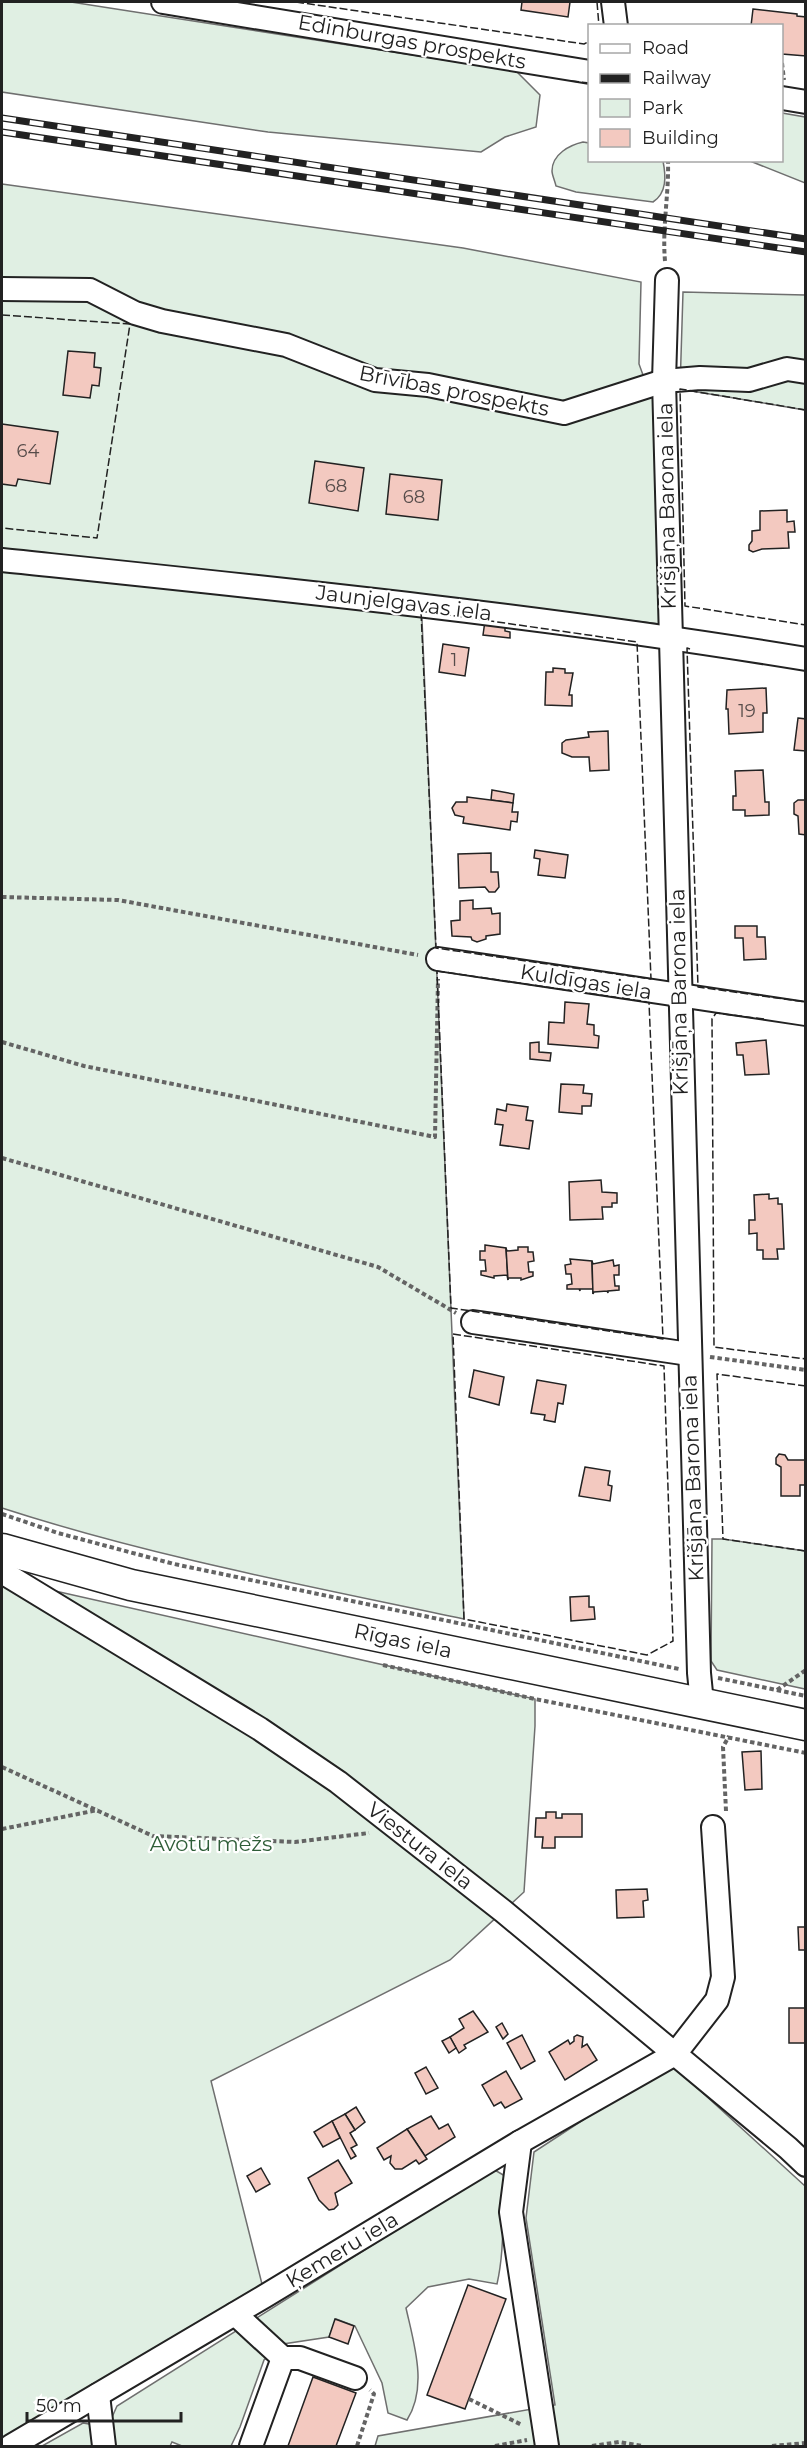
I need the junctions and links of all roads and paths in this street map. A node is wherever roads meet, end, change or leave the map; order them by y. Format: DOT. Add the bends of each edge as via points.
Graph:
graph roads {
  1 [pos="163,2"];
  2 [pos="613,2"];
  3 [pos="616,24"];
  4 [pos="588,72"];
  5 [pos="783,98"];
  6 [pos="806,102"];
  7 [pos="668,162"];
  8 [pos="668,280"];
  9 [pos="2,289"];
  10 [pos="806,372"];
  11 [pos="664,381"];
  12 [pos="2,560"];
  13 [pos="670,637"];
  14 [pos="806,659"];
  15 [pos="2,897"];
  16 [pos="438,959"];
  17 [pos="679,996"];
  18 [pos="806,1014"];
  19 [pos="2,1042"];
  20 [pos="2,1158"];
  21 [pos="472,1322"];
  22 [pos="689,1354"];
  23 [pos="806,1370"];
  24 [pos="2,1514"];
  25 [pos="2,1549"];
  26 [pos="2,1572"];
  27 [pos="373,1663"];
  28 [pos="806,1670"];
  29 [pos="699,1673"];
  30 [pos="777,1690"];
  31 [pos="806,1696"];
  32 [pos="702,1703"];
  33 [pos="806,1725"];
  34 [pos="729,1738"];
  35 [pos="806,1754"];
  36 [pos="2,1767"];
  37 [pos="99,1810"];
  38 [pos="713,1827"];
  39 [pos="2,1829"];
  40 [pos="400,1830"];
  41 [pos="675,2054"];
  42 [pos="520,2142"];
  43 [pos="806,2165"];
  44 [pos="236,2314"];
  45 [pos="283,2358"];
  46 [pos="355,2378"];
  47 [pos="98,2395"];
  48 [pos="469,2399"];
  49 [pos="546,2441"];
  50 [pos="806,2443"];
  51 [pos="11,2446"];
  52 [pos="104,2446"];
  53 [pos="251,2446"];
  54 [pos="357,2446"];
  55 [pos="495,2446"];
  56 [pos="592,2446"];
  57 [pos="643,2446"];
  58 [pos="772,2446"];
  1 -- 4 [label="street, Edinburgas prospekts"];
  2 -- 3 [label="street"];
  5 -- 6 [label="street"];
  7 -- 8 [label="path" via="663,242"];
  8 -- 11 [label="street, Krišjāņa Barona iela"];
  9 -- 11 [label="street, Brīvības prospekts" via="90,290 135,313 286,345 375,380 428,385 564,413"];
  10 -- 11 [label="street, Brīvības prospekts" via="787,369 749,380"];
  11 -- 13 [label="street, Krišjāņa Barona iela"];
  12 -- 13 [label="street, Jaunjelgavas iela" via="405,602"];
  13 -- 14 [label="street, Jaunjelgavas iela"];
  13 -- 17 [label="street, Krišjāņa Barona iela"];
  15 -- 16 [label="path" via="118,900"];
  16 -- 17 [label="street, Kuldīgas iela"];
  16 -- 19 [label="path" via="435,1137 84,1066"];
  17 -- 18 [label="street, Kuldīgas iela"];
  17 -- 22 [label="street, Krišjāņa Barona iela"];
  20 -- 21 [label="path" via="378,1268"];
  21 -- 22 [label="street"];
  22 -- 23 [label="path"];
  22 -- 29 [label="street, Krišjāņa Barona iela"];
  24 -- 29 [label="path" via="174,1564"];
  25 -- 32 [label="main road, Rīgas iela" via="132,1585"];
  26 -- 40 [label="street, Viestura iela" via="260,1729"];
  27 -- 34 [label="path"];
  28 -- 30 [label="path"];
  29 -- 30 [label="path"];
  29 -- 32 [label="street, Krišjāņa Barona iela"];
  30 -- 31 [label="path"];
  32 -- 33 [label="main road, Rīgas iela"];
  34 -- 35 [label="path"];
  34 -- 38 [label="path" via="723,1747 726,1816"];
  36 -- 37 [label="path"];
  37 -- 39 [label="path"];
  37 -- 40 [label="path" via="153,1836 296,1842"];
  38 -- 41 [label="street" via="723,1977 717,2000"];
  40 -- 41 [label="street, Viestura iela"];
  41 -- 42 [label="street, Ķemeru iela"];
  41 -- 43 [label="street, Viestura iela"];
  42 -- 44 [label="street, Ķemeru iela"];
  42 -- 49 [label="street" via="510,2212"];
  44 -- 45 [label="street"];
  44 -- 47 [label="street, Ķemeru iela"];
  45 -- 46 [label="street" via="300,2358"];
  45 -- 53 [label="street"];
  46 -- 54 [label="path" via="374,2394"];
  47 -- 51 [label="street, Ķemeru iela"];
  47 -- 52 [label="street"];
  48 -- 49 [label="path"];
  49 -- 55 [label="path"];
  50 -- 58 [label="path"];
  56 -- 57 [label="path" via="619,2442"];
}
